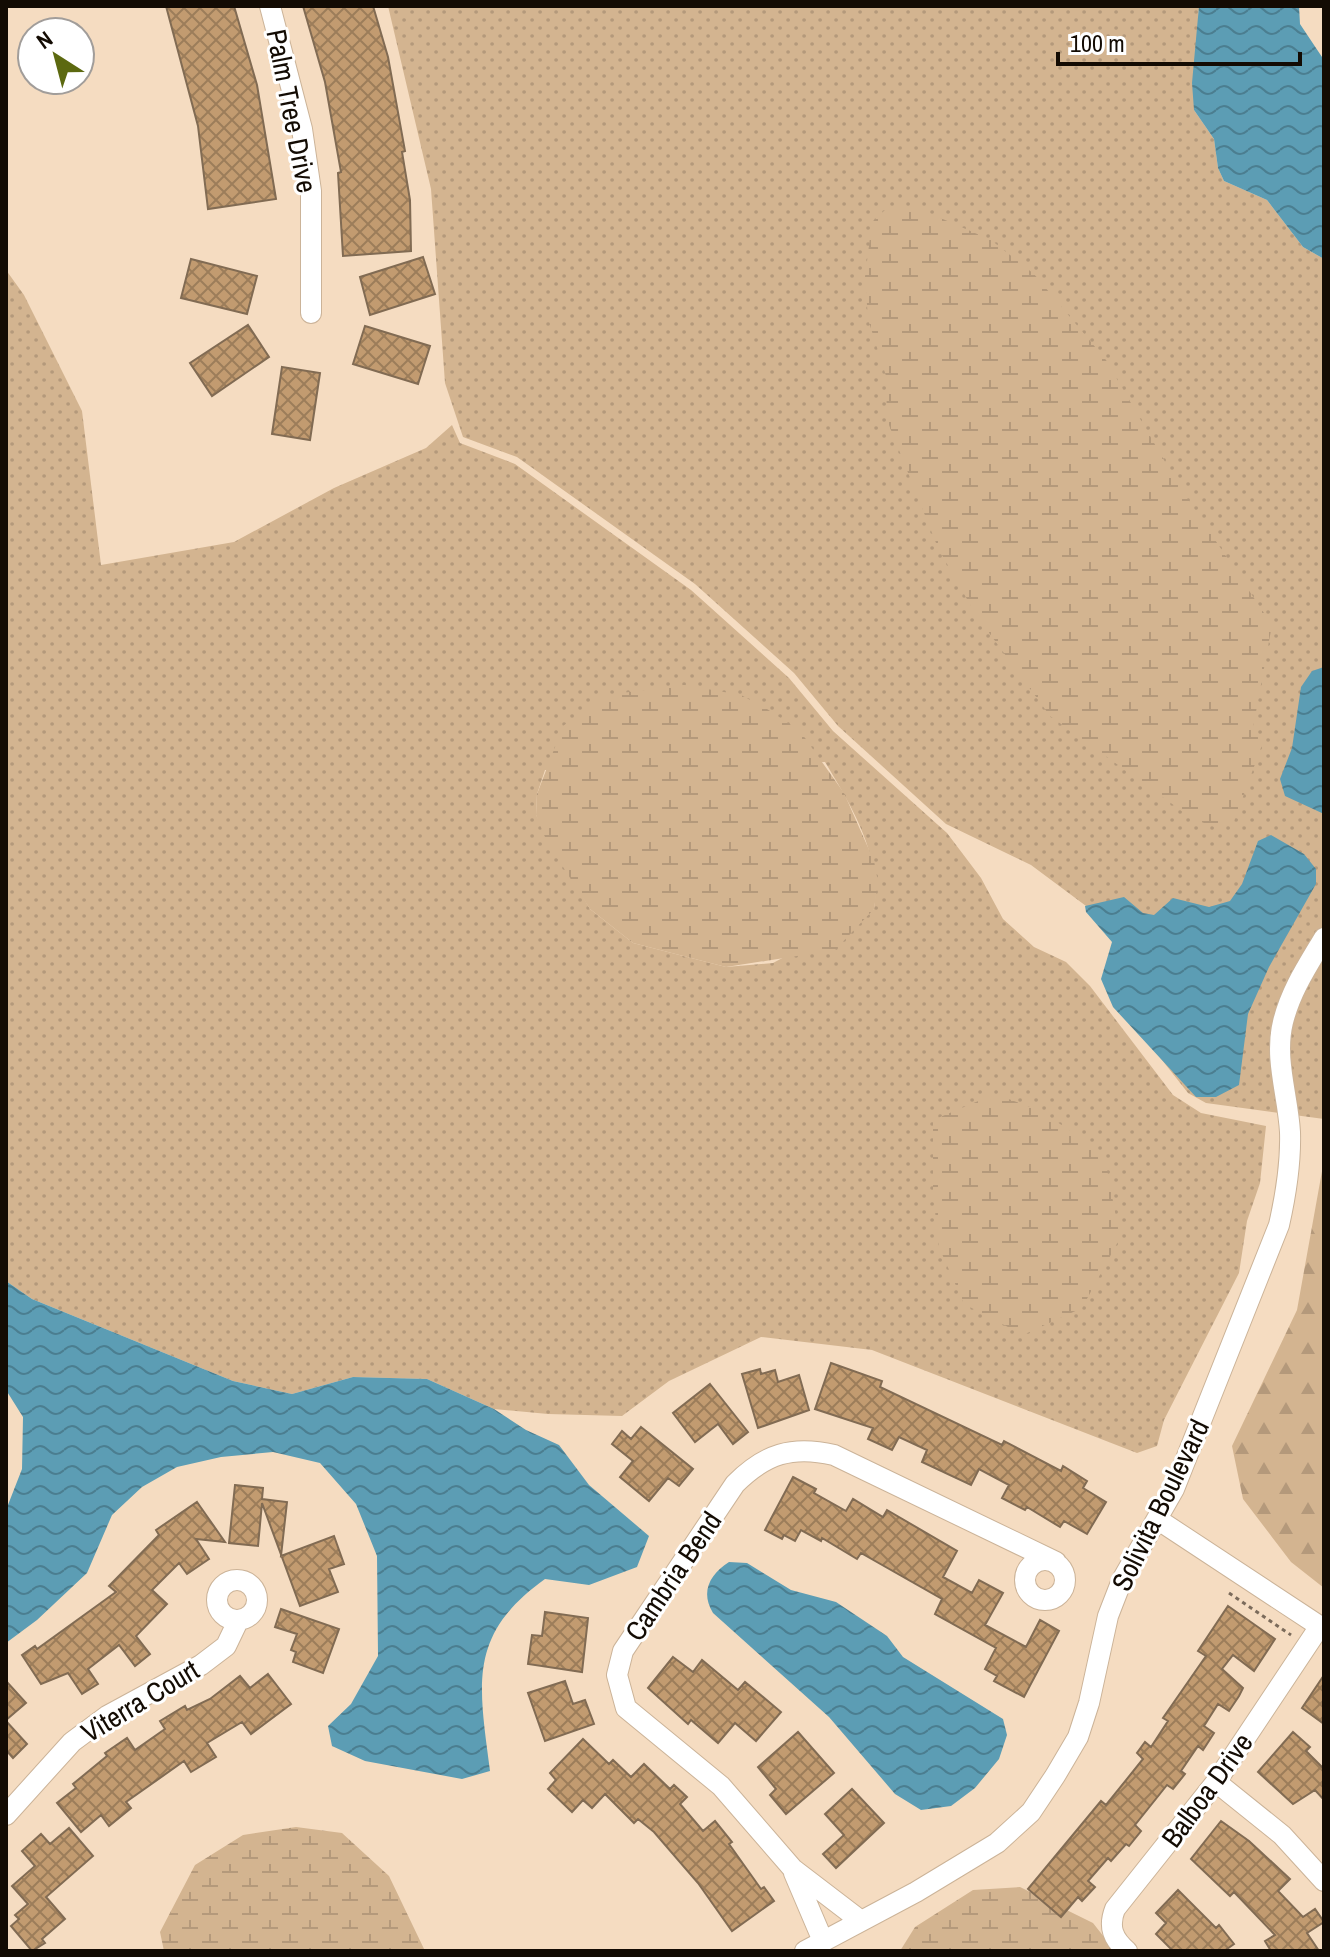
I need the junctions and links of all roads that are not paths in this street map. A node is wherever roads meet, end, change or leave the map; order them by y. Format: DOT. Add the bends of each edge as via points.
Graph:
graph roads {
  1 [pos="270,6"];
  2 [pos="311,313"];
  3 [pos="1324,938"];
  4 [pos="1157,1519"];
  5 [pos="1056,1562"];
  6 [pos="238,1621"];
  7 [pos="1322,1627"];
  8 [pos="1216,1782"];
  9 [pos="6,1815"];
  10 [pos="793,1869"];
  11 [pos="1324,1881"];
  12 [pos="861,1921"];
  13 [pos="814,1946"];
  14 [pos="1127,1951"];
  1 -- 2 [label="street, Palm Tree Drive" via="302,129 311,191"];
  3 -- 4 [label="street, Solivita Boulevard" via="1291,994 1281,1035 1290,1134 1279,1225 1174,1489"];
  4 -- 7 [label="street"];
  4 -- 12 [label="street, Solivita Boulevard" via="1108,1616 1078,1737 1031,1812 997,1843"];
  5 -- 10 [label="street, Cambria Bend" via="806,1448 752,1467 735,1484 623,1651 617,1675 626,1708 740,1804"];
  6 -- 9 [label="street, Viterra Court" via="226,1646 201,1665 107,1716 72,1742"];
  7 -- 8 [label="street, Balboa Drive"];
  8 -- 11 [label="street" via="1282,1835"];
  8 -- 14 [label="street, Balboa Drive" via="1115,1909 1114,1936"];
  10 -- 12 [label="street, Cambria Bend"];
  10 -- 13 [label="street"];
  12 -- 13 [label="street, Solivita Boulevard"];
}
